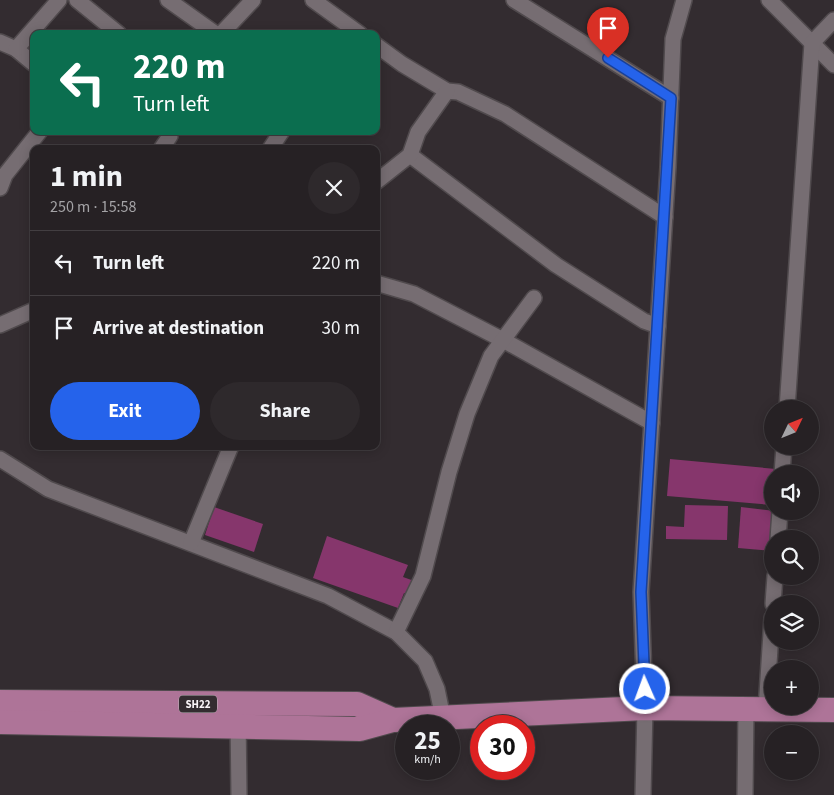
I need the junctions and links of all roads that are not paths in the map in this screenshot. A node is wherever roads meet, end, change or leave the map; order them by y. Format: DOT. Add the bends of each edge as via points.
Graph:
graph roads {
  1 [pos="60,0"];
  2 [pos="77,0"];
  3 [pos="168,0"];
  4 [pos="253,0"];
  5 [pos="313,0"];
  6 [pos="514,0"];
  7 [pos="684,0"];
  8 [pos="769,0"];
  9 [pos="834,20"];
  10 [pos="33,30"];
  11 [pos="114,30"];
  12 [pos="210,30"];
  13 [pos="225,30"];
  14 [pos="354,30"];
  15 [pos="30,33"];
  16 [pos="0,42"];
  17 [pos="812,43"];
  18 [pos="16,49"];
  19 [pos="380,49"];
  20 [pos="30,61"];
  21 [pos="834,65"];
  22 [pos="447,91"];
  23 [pos="671,98"];
  24 [pos="37,135"];
  25 [pos="410,155"];
  26 [pos="2,178"];
  27 [pos="380,179"];
  28 [pos="665,217"];
  29 [pos="380,284"];
  30 [pos="534,298"];
  31 [pos="30,312"];
  32 [pos="0,325"];
  33 [pos="658,326"];
  34 [pos="503,340"];
  35 [pos="788,400"];
  36 [pos="652,423"];
  37 [pos="229,450"];
  38 [pos="0,459"];
  39 [pos="190,543"];
  40 [pos="396,632"];
  41 [pos="766,650"];
  42 [pos="0,702"];
  43 [pos="645,708"];
  44 [pos="756,709"];
  45 [pos="834,710"];
  46 [pos="238,715"];
  47 [pos="441,715"];
  48 [pos="460,717"];
  49 [pos="395,720"];
  50 [pos="0,722"];
  51 [pos="239,795"];
  52 [pos="643,795"];
  53 [pos="745,795"];
  1 -- 10 [label="street"];
  2 -- 11 [label="street"];
  3 -- 12 [label="street"];
  4 -- 13 [label="street"];
  5 -- 14 [label="street"];
  6 -- 23 [label="street"];
  7 -- 23 [label="street" via="673,39"];
  8 -- 17 [label="street"];
  9 -- 17 [label="street"];
  15 -- 18 [label="street"];
  16 -- 18 [label="street"];
  17 -- 21 [label="street"];
  17 -- 35 [label="street"];
  18 -- 20 [label="street"];
  19 -- 22 [label="street"];
  22 -- 25 [label="street" via="418,132"];
  22 -- 28 [label="street" via="458,92 505,114"];
  23 -- 28 [label="street"];
  24 -- 26 [label="street"];
  25 -- 27 [label="street"];
  25 -- 33 [label="street" via="556,265 644,321"];
  28 -- 33 [label="street"];
  29 -- 34 [label="street" via="414,294"];
  30 -- 34 [label="street"];
  31 -- 32 [label="street"];
  33 -- 36 [label="street"];
  34 -- 36 [label="street"];
  34 -- 40 [label="street" via="492,356 467,414 423,576"];
  36 -- 43 [label="street" via="641,592"];
  37 -- 39 [label="street"];
  38 -- 39 [label="street" via="48,489"];
  39 -- 40 [label="street" via="328,596"];
  40 -- 47 [label="street" via="425,661 437,690"];
  41 -- 44 [label="street"];
  42 -- 46 [label="main road, SH22"];
  43 -- 44 [label="main road, SH22"];
  43 -- 48 [label="main road, SH22"];
  43 -- 52 [label="street"];
  44 -- 45 [label="main road, SH22"];
  44 -- 53 [label="street"];
  46 -- 49 [label="main road, SH22" via="357,704"];
  46 -- 50 [label="main road, SH22"];
  46 -- 51 [label="street"];
}
